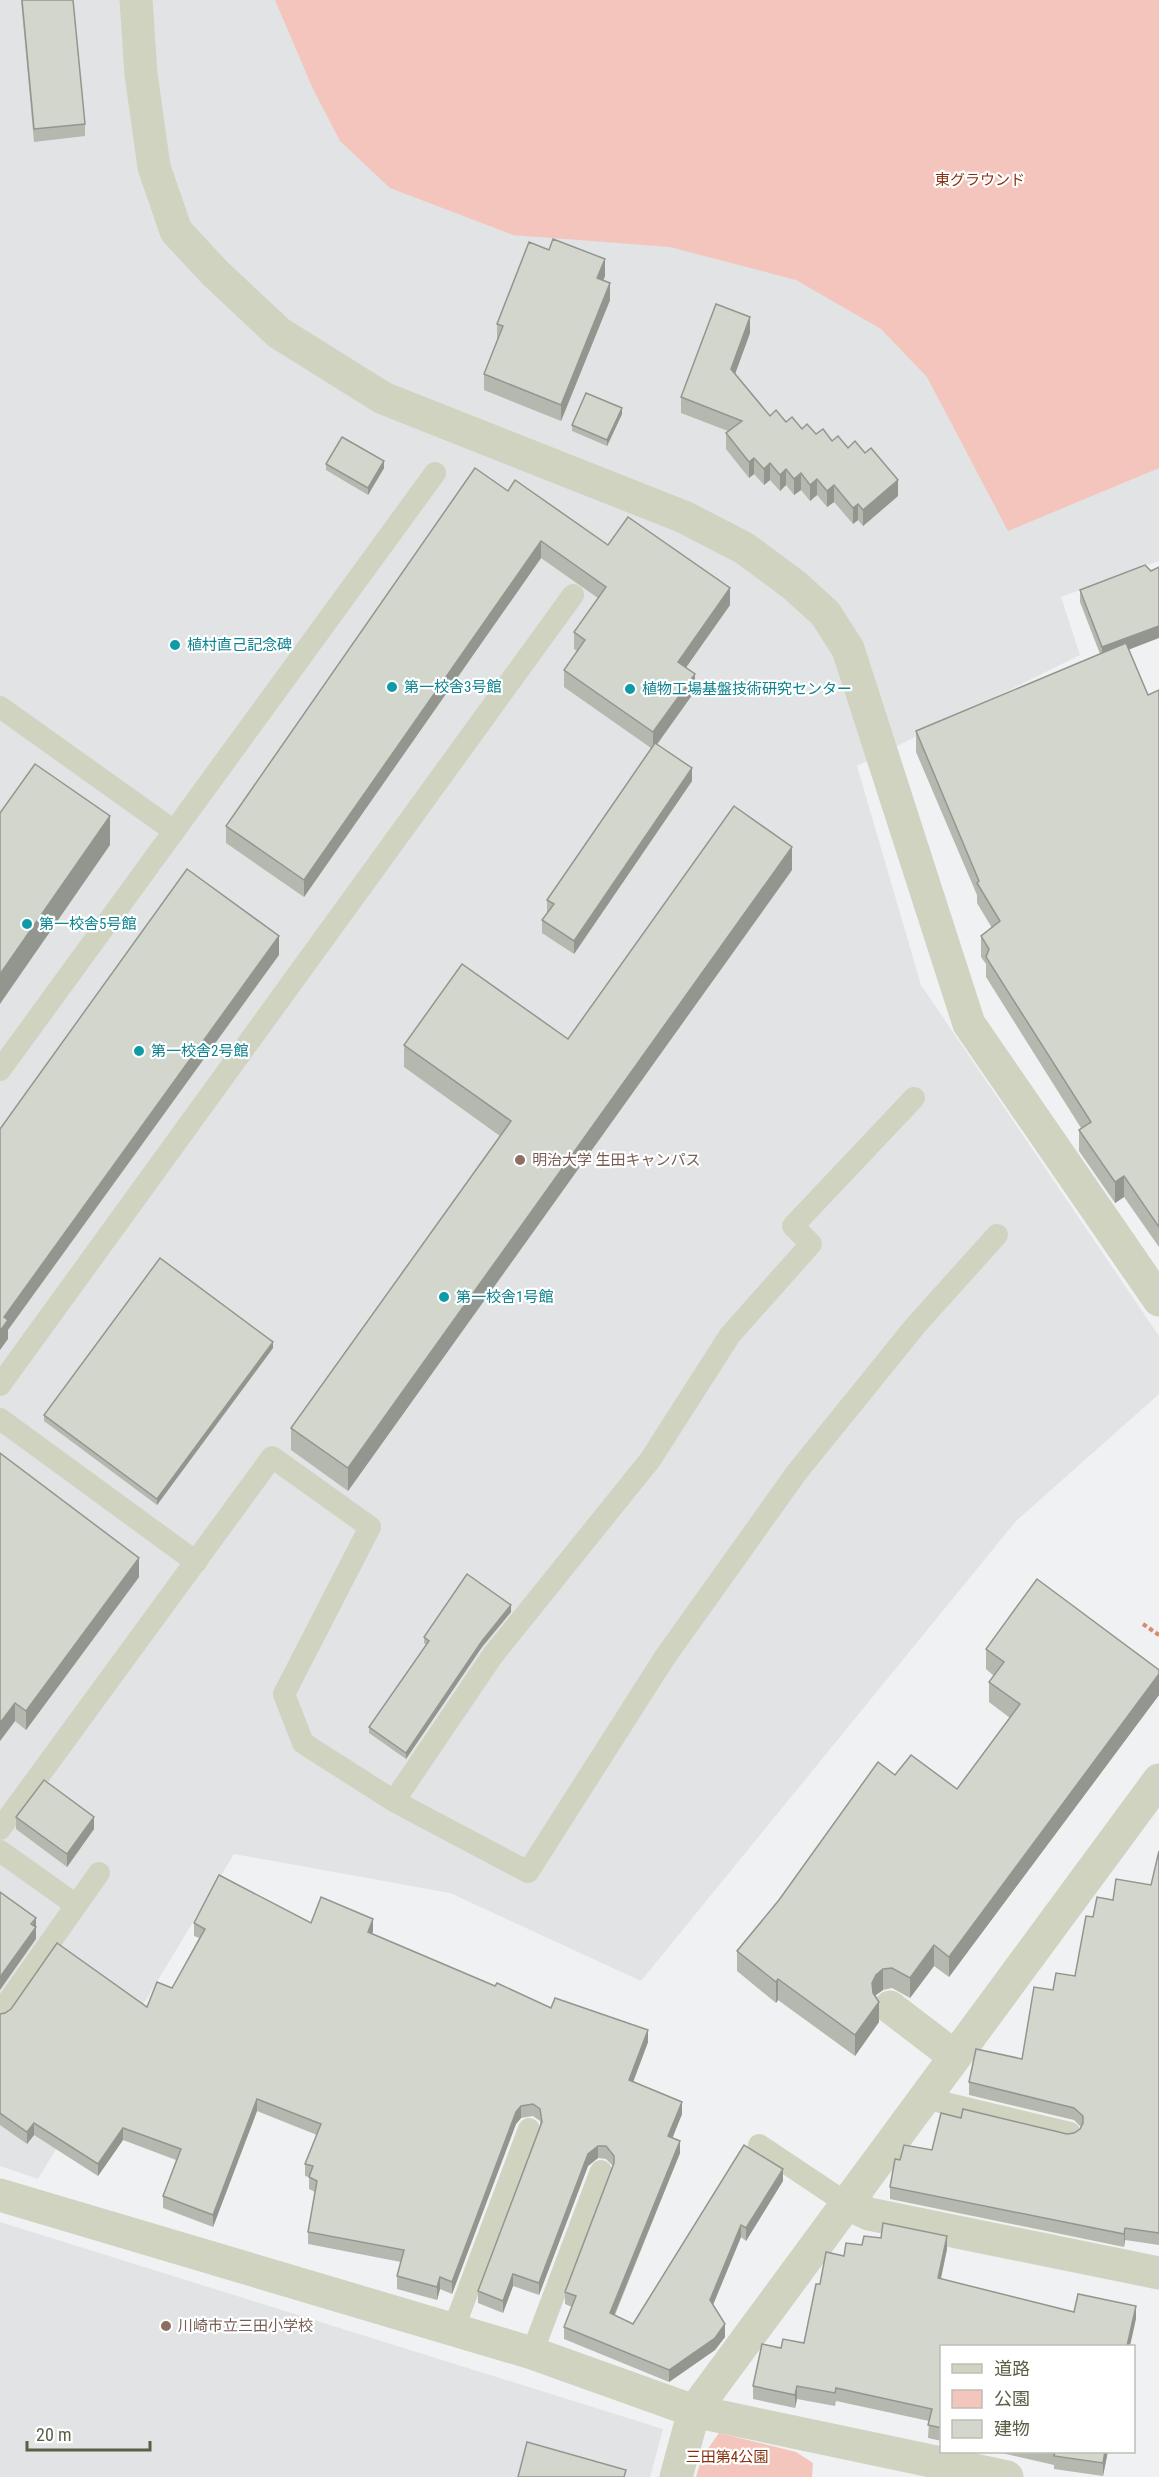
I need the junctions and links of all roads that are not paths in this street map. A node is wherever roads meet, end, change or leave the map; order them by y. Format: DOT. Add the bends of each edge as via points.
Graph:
graph roads {
  1 [pos="136,0"];
  2 [pos="435,473"];
  3 [pos="573,595"];
  4 [pos="0,707"];
  5 [pos="174,831"];
  6 [pos="0,1070"];
  7 [pos="914,1098"];
  8 [pos="997,1235"];
  9 [pos="1159,1300"];
  10 [pos="0,1385"];
  11 [pos="0,1419"];
  12 [pos="196,1562"];
  13 [pos="1159,1780"];
  14 [pos="394,1801"];
  15 [pos="0,1829"];
  16 [pos="0,1851"];
  17 [pos="99,1873"];
  18 [pos="76,1905"];
  19 [pos="890,2007"];
  20 [pos="0,2013"];
  21 [pos="954,2056"];
  22 [pos="924,2098"];
  23 [pos="529,2129"];
  24 [pos="1070,2133"];
  25 [pos="759,2145"];
  26 [pos="601,2171"];
  27 [pos="0,2194"];
  28 [pos="846,2203"];
  29 [pos="1159,2273"];
  30 [pos="453,2330"];
  31 [pos="532,2353"];
  32 [pos="694,2411"];
  33 [pos="676,2477"];
  34 [pos="1007,2477"];
  1 -- 9 [label="street" via="141,74 154,166 176,231 279,333 383,398 684,517 744,549 825,613 848,649 969,1024"];
  2 -- 5 [label="lane"];
  3 -- 10 [label="lane"];
  4 -- 5 [label="lane"];
  5 -- 6 [label="lane"];
  7 -- 14 [label="lane" via="794,1226 811,1244 730,1335 650,1460 492,1655"];
  8 -- 14 [label="lane" via="916,1325 797,1473 665,1657 528,1872"];
  11 -- 12 [label="lane"];
  12 -- 14 [label="lane" via="272,1457 369,1527 284,1694 303,1743"];
  12 -- 15 [label="lane"];
  13 -- 21 [label="street"];
  16 -- 18 [label="lane"];
  17 -- 18 [label="lane"];
  18 -- 20 [label="lane"];
  19 -- 21 [label="street"];
  21 -- 22 [label="street"];
  22 -- 24 [label="lane"];
  22 -- 28 [label="street"];
  23 -- 30 [label="lane"];
  25 -- 28 [label="lane"];
  26 -- 31 [label="lane"];
  27 -- 30 [label="street"];
  28 -- 29 [label="street" via="868,2214"];
  28 -- 32 [label="street"];
  30 -- 31 [label="street"];
  31 -- 32 [label="street"];
  32 -- 33 [label="street"];
  32 -- 34 [label="street"];
}
